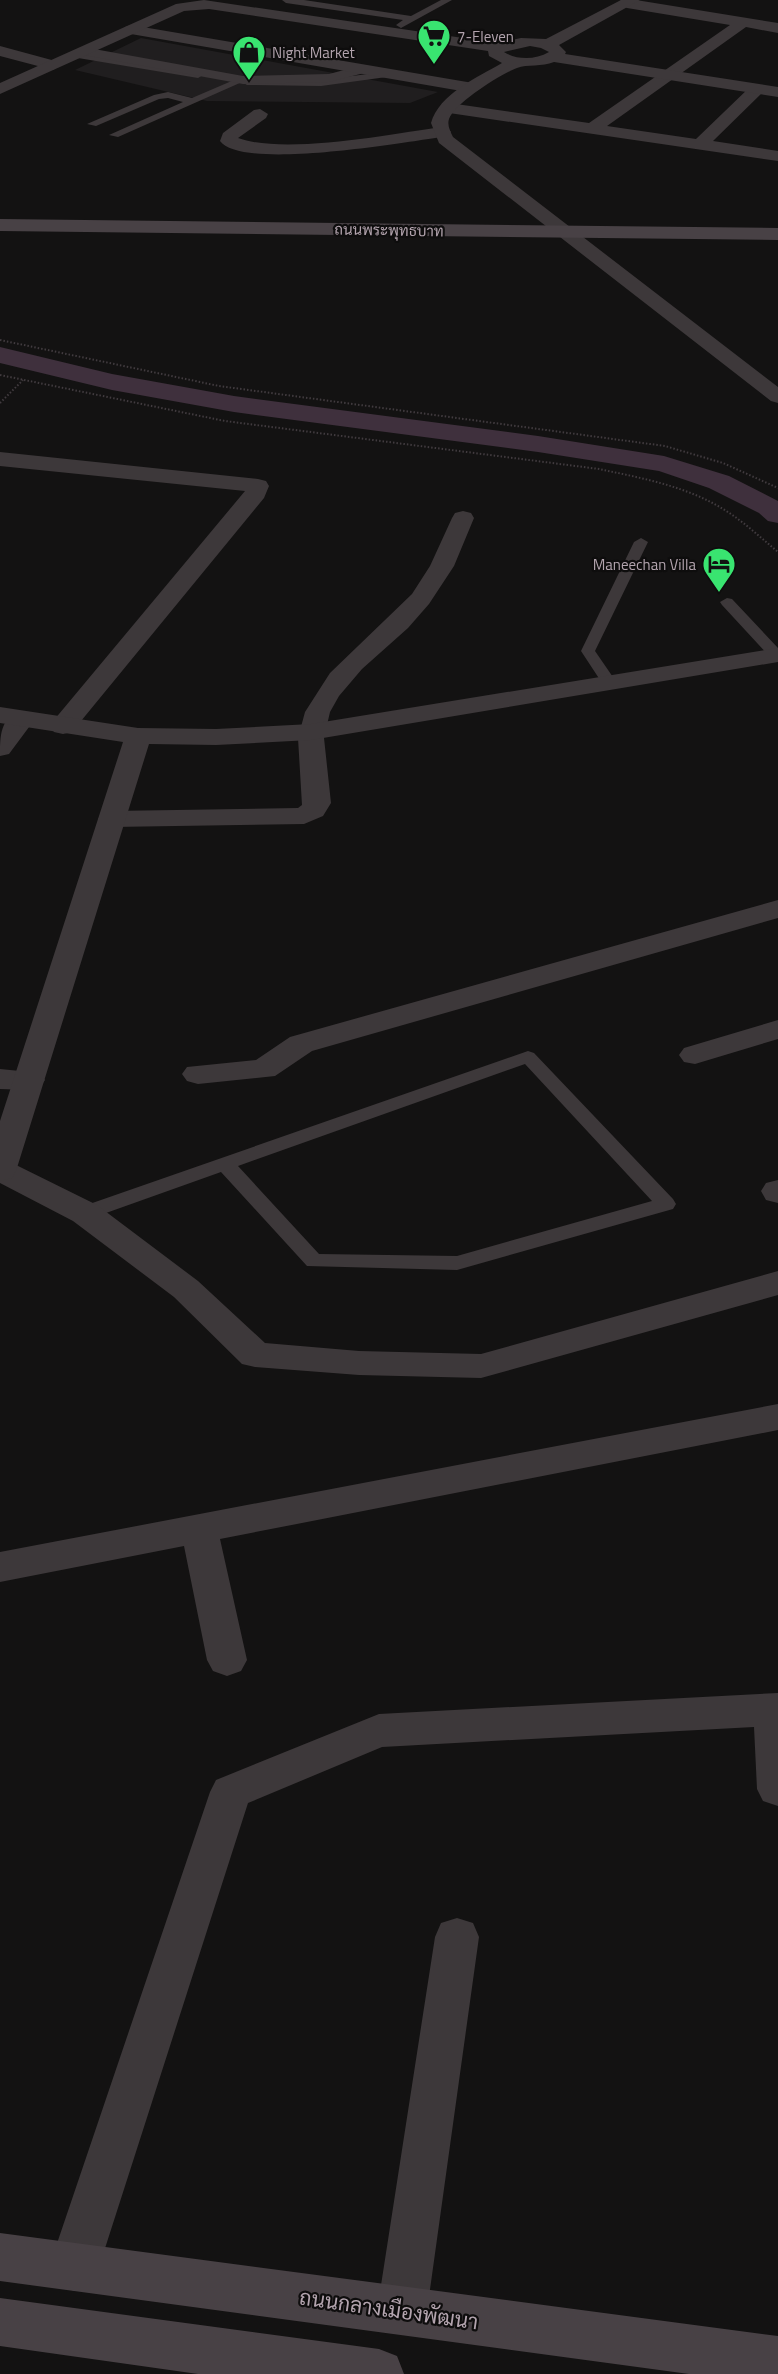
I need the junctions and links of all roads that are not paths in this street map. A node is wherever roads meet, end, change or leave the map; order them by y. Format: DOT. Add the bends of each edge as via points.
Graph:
graph roads {
  1 [pos="286,0"];
  2 [pos="448,0"];
  3 [pos="630,1"];
  4 [pos="412,19"];
  5 [pos="744,22"];
  6 [pos="778,28"];
  7 [pos="131,30"];
  8 [pos="391,31"];
  9 [pos="498,48"];
  10 [pos="0,51"];
  11 [pos="550,51"];
  12 [pos="79,53"];
  13 [pos="517,61"];
  14 [pos="53,65"];
  15 [pos="363,69"];
  16 [pos="391,74"];
  17 [pos="668,76"];
  18 [pos="237,82"];
  19 [pos="473,88"];
  20 [pos="0,89"];
  21 [pos="772,90"];
  22 [pos="193,101"];
  23 [pos="449,108"];
  24 [pos="260,114"];
  25 [pos="92,124"];
  26 [pos="592,129"];
  27 [pos="442,132"];
  28 [pos="114,135"];
  29 [pos="699,145"];
  30 [pos="778,156"];
  31 [pos="0,225"];
  32 [pos="563,232"];
  33 [pos="778,234"];
  34 [pos="778,397"];
  35 [pos="0,459"];
  36 [pos="463,518"];
  37 [pos="641,542"];
  38 [pos="727,602"];
  39 [pos="777,655"];
  40 [pos="609,683"];
  41 [pos="11,717"];
  42 [pos="63,726"];
  43 [pos="311,732"];
  44 [pos="138,736"];
  45 [pos="0,748"];
  46 [pos="112,819"];
  47 [pos="778,909"];
  48 [pos="778,1029"];
  49 [pos="695,1055"];
  50 [pos="198,1074"];
  51 [pos="15,1080"];
  52 [pos="225,1164"];
  53 [pos="0,1171"];
  54 [pos="86,1213"];
  55 [pos="778,1283"];
  56 [pos="778,1417"];
  57 [pos="199,1528"];
  58 [pos="0,1567"];
  59 [pos="227,1660"];
  60 [pos="776,1709"];
  61 [pos="778,1789"];
  62 [pos="457,1937"];
  63 [pos="0,2257"];
  64 [pos="74,2267"];
  65 [pos="402,2311"];
  66 [pos="0,2322"];
  67 [pos="778,2361"];
  68 [pos="379,2374"];
  1 -- 4 [label="lane"];
  2 -- 4 [label="lane"];
  3 -- 5 [label="street"];
  3 -- 11 [label="street"];
  4 -- 8 [label="lane"];
  5 -- 6 [label="street"];
  5 -- 17 [label="street"];
  7 -- 8 [label="street" via="181,7 209,3"];
  7 -- 12 [label="street"];
  7 -- 15 [label="street"];
  8 -- 9 [label="street"];
  9 -- 11 [label="street" via="522,42"];
  9 -- 13 [label="street" via="498,56"];
  10 -- 14 [label="street"];
  11 -- 13 [label="street" via="534,62"];
  11 -- 17 [label="street"];
  12 -- 14 [label="street"];
  12 -- 15 [label="street" via="243,80 329,78"];
  12 -- 18 [label="lane"];
  13 -- 19 [label="street"];
  14 -- 20 [label="street"];
  15 -- 16 [label="street"];
  16 -- 18 [label="lane" via="321,83"];
  16 -- 19 [label="street"];
  17 -- 21 [label="street"];
  17 -- 26 [label="street"];
  18 -- 22 [label="lane"];
  19 -- 23 [label="street"];
  21 -- 29 [label="street"];
  22 -- 25 [label="lane" via="168,95 157,97"];
  22 -- 28 [label="lane"];
  23 -- 26 [label="street"];
  23 -- 27 [label="street" via="440,118"];
  24 -- 27 [label="street" via="229,137 229,141 249,148 327,148"];
  26 -- 29 [label="street"];
  27 -- 32 [label="street" via="445,139"];
  29 -- 30 [label="street"];
  31 -- 32 [label="main road, ถนนพระพุทธบาท"];
  32 -- 33 [label="main road, ถนนพระพุทธบาท"];
  32 -- 34 [label="street"];
  35 -- 42 [label="street" via="258,486"];
  36 -- 43 [label="street" via="441,573 412,609 337,683 320,704"];
  37 -- 40 [label="lane" via="588,651"];
  38 -- 39 [label="lane"];
  39 -- 40 [label="street"];
  40 -- 43 [label="street"];
  41 -- 42 [label="street"];
  41 -- 45 [label="street"];
  42 -- 44 [label="street"];
  43 -- 44 [label="street"];
  43 -- 46 [label="street" via="317,803 304,816"];
  44 -- 46 [label="street"];
  46 -- 51 [label="street"];
  47 -- 50 [label="street" via="301,1044 264,1069"];
  48 -- 49 [label="street"];
  51 -- 53 [label="street"];
  52 -- 52 [label="lane" via="528,1056 666,1204 457,1263 314,1261"];
  52 -- 54 [label="lane"];
  53 -- 54 [label="street"];
  54 -- 55 [label="street" via="186,1288 255,1355 481,1366"];
  56 -- 57 [label="street"];
  57 -- 58 [label="street"];
  57 -- 59 [label="street"];
  60 -- 61 [label="street"];
  60 -- 64 [label="street" via="379,1731 231,1792"];
  62 -- 65 [label="street"];
  63 -- 64 [label="main road, ถนนกลางเมืองพัฒนา"];
  64 -- 65 [label="main road, ถนนกลางเมืองพัฒนา"];
  65 -- 67 [label="main road, ถนนกลางเมืองพัฒนา"];
  66 -- 68 [label="main road"];
}
